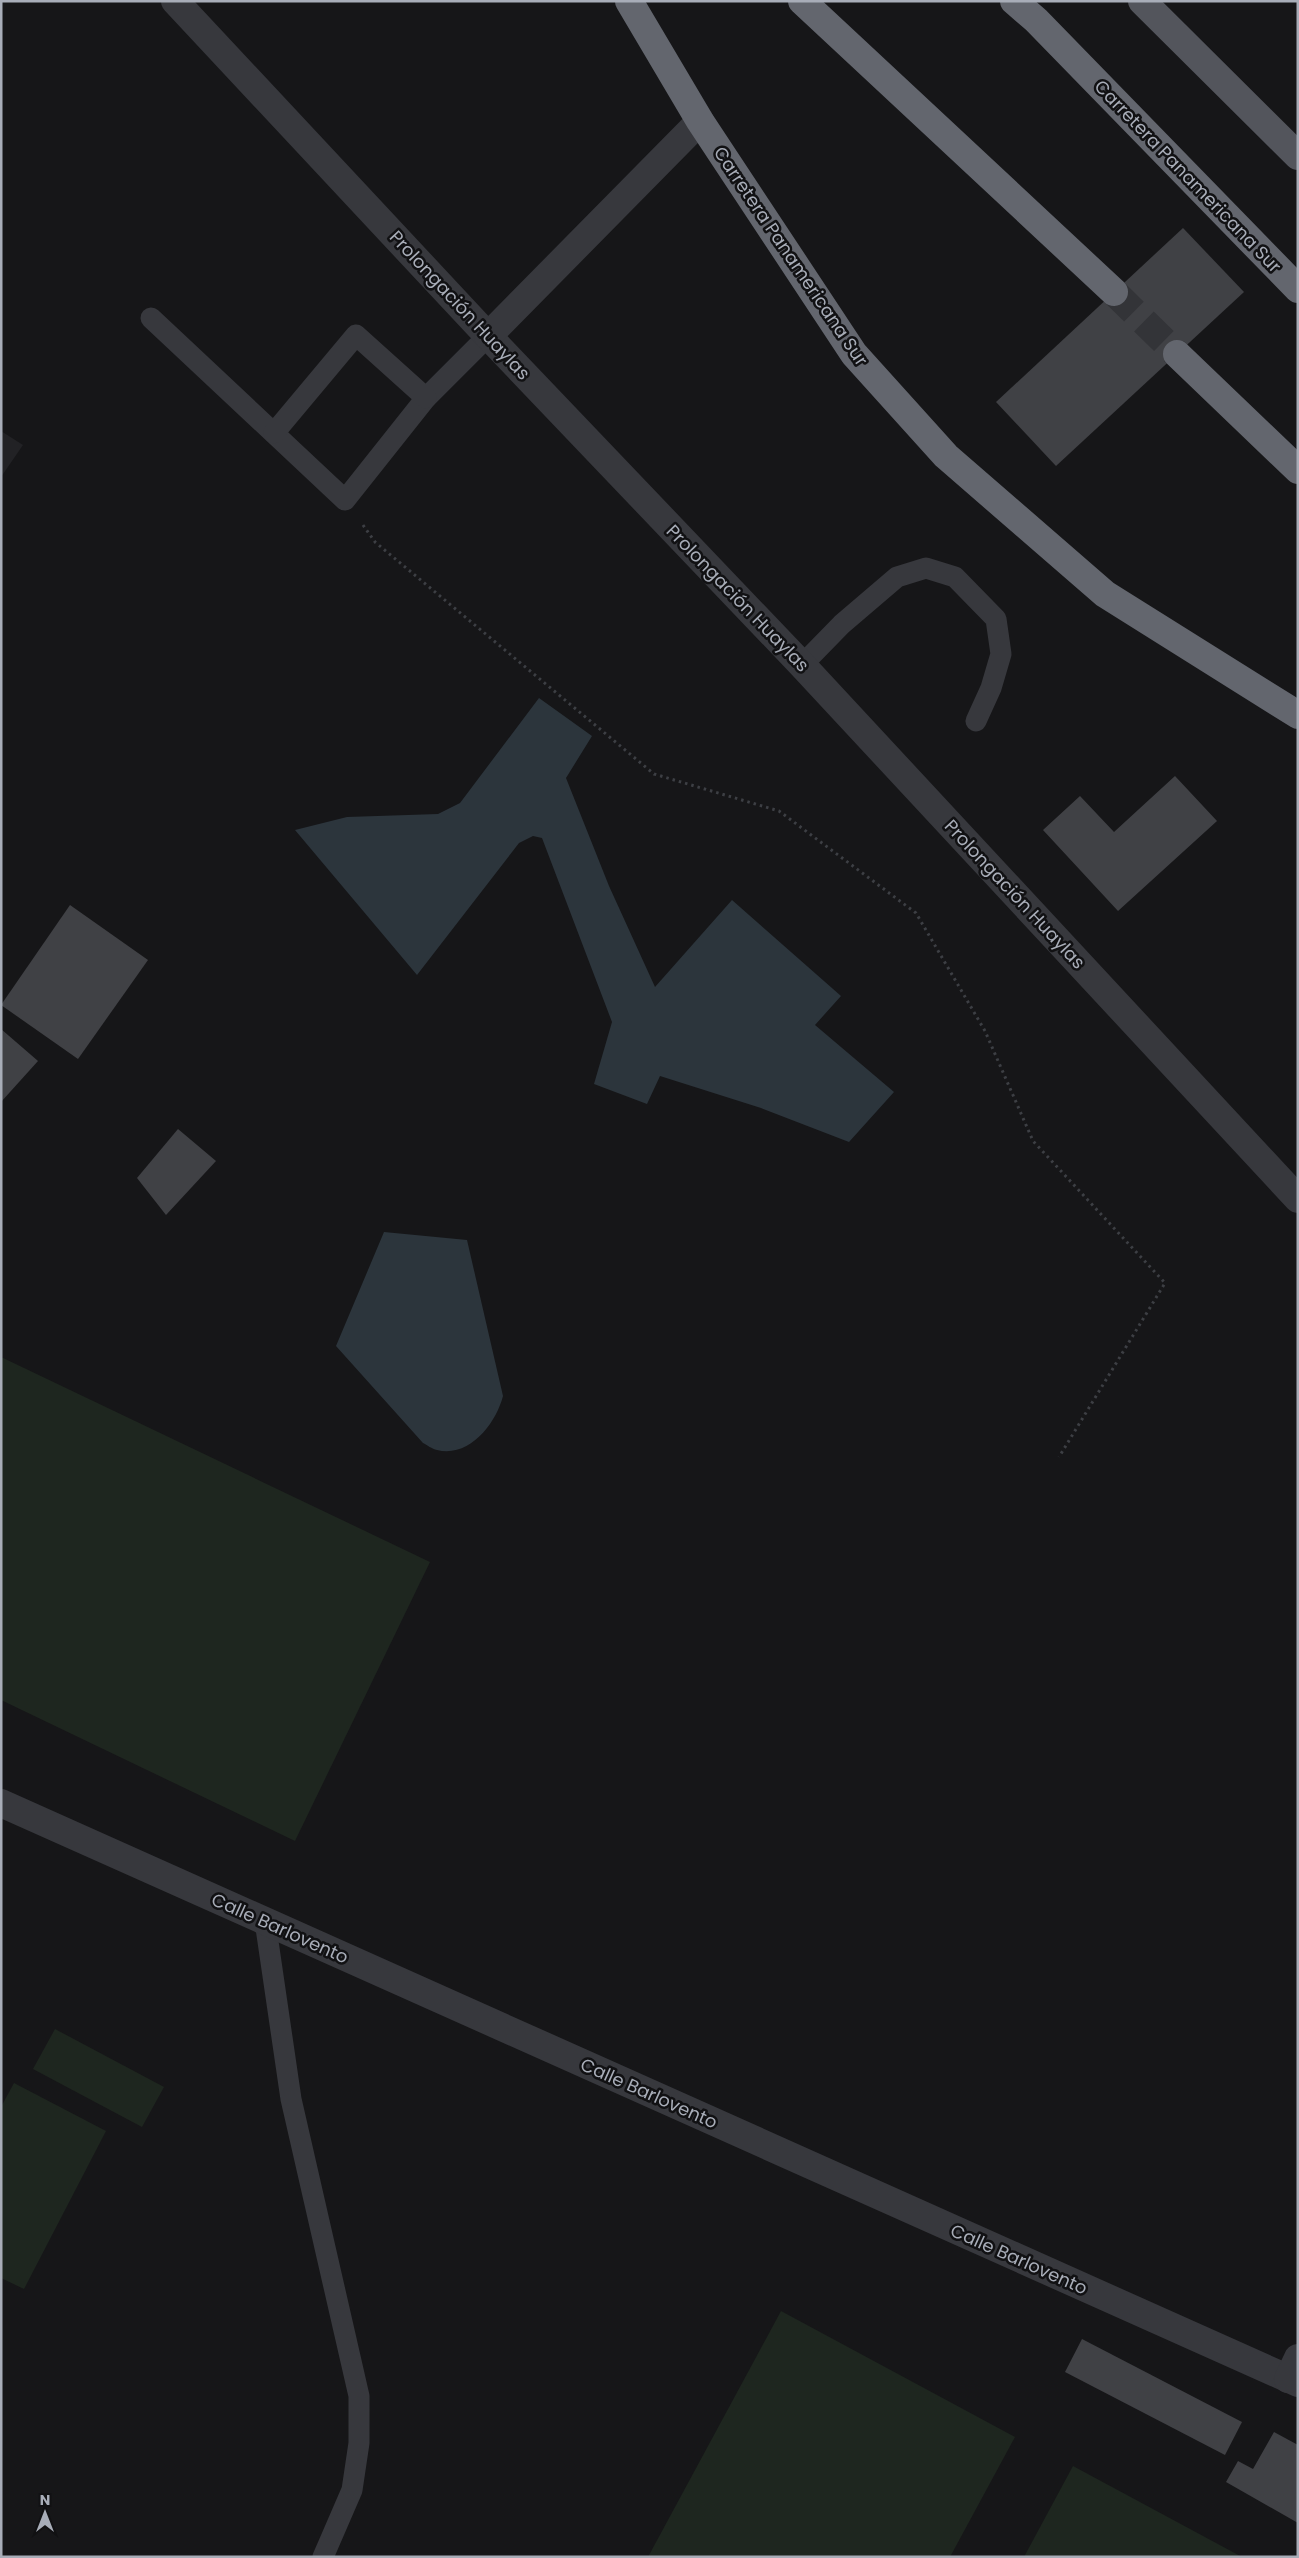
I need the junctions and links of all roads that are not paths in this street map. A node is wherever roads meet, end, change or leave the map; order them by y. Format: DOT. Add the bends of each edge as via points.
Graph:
graph roads {
  1 [pos="176,1"];
  2 [pos="629,1"];
  3 [pos="802,1"];
  4 [pos="1014,1"];
  5 [pos="1142,1"];
  6 [pos="700,121"];
  7 [pos="1298,156"];
  8 [pos="1298,289"];
  9 [pos="1114,292"];
  10 [pos="151,318"];
  11 [pos="488,336"];
  12 [pos="1177,354"];
  13 [pos="426,398"];
  14 [pos="274,434"];
  15 [pos="1298,470"];
  16 [pos="802,664"];
  17 [pos="1298,714"];
  18 [pos="976,721"];
  19 [pos="1298,1199"];
  20 [pos="1,1803"];
  21 [pos="265,1921"];
  22 [pos="1295,2373"];
  23 [pos="323,2557"];
  1 -- 11 [label="street, Prolongación Huaylas"];
  2 -- 6 [label="highway, Carretera Panamericana Sur"];
  3 -- 9 [label="highway"];
  4 -- 8 [label="highway, Carretera Panamericana Sur"];
  5 -- 7 [label="main road"];
  6 -- 11 [label="street"];
  6 -- 17 [label="highway, Carretera Panamericana Sur" via="854,354 946,456 1105,594"];
  10 -- 14 [label="lane"];
  11 -- 13 [label="lane"];
  11 -- 16 [label="street, Prolongación Huaylas"];
  12 -- 15 [label="highway"];
  13 -- 14 [label="lane" via="356,335"];
  13 -- 14 [label="lane" via="345,500"];
  16 -- 18 [label="lane" via="897,577 926,568 955,577 996,620 1001,654 991,688"];
  16 -- 19 [label="street, Prolongación Huaylas"];
  20 -- 21 [label="street, Calle Barlovento"];
  21 -- 22 [label="street, Calle Barlovento"];
  21 -- 23 [label="lane" via="291,2099 359,2396 359,2443 352,2490"];
}
